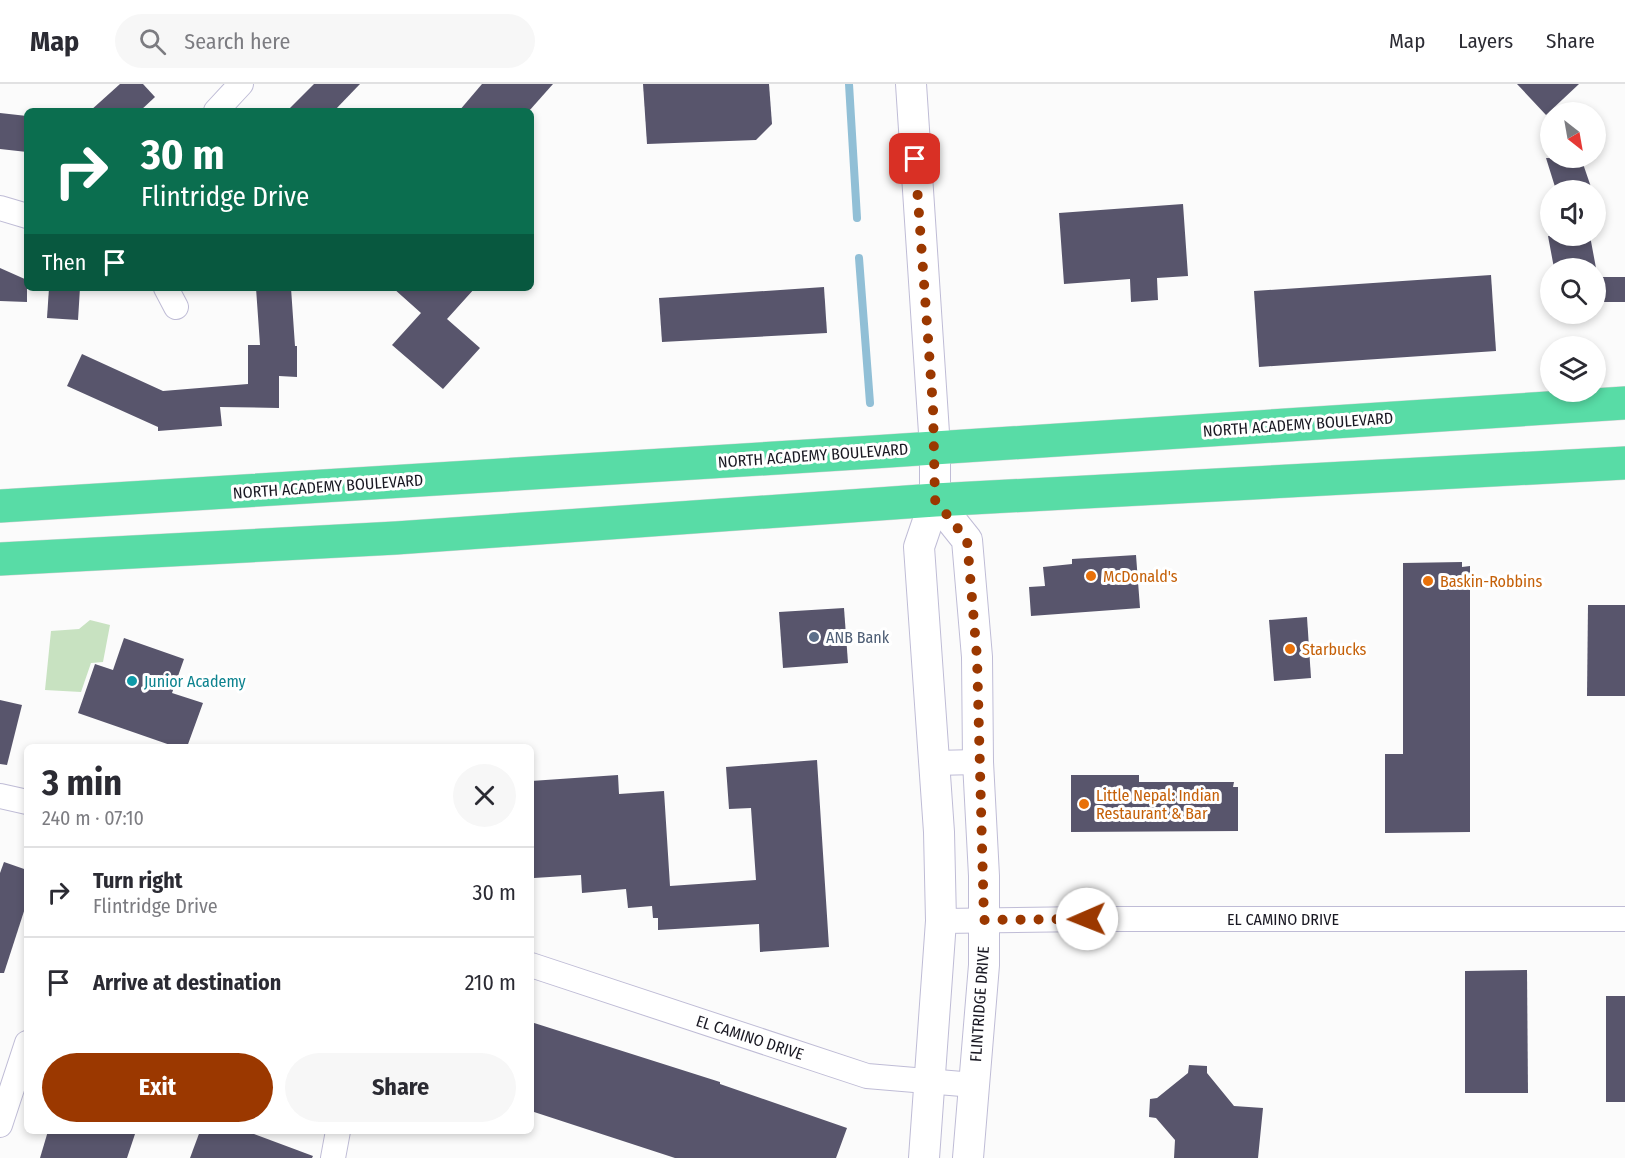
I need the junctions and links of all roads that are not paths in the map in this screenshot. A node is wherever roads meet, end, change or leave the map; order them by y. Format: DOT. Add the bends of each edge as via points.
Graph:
graph roads {
  1 [pos="241,84"];
  2 [pos="911,84"];
  3 [pos="219,108"];
  4 [pos="0,208"];
  5 [pos="24,215"];
  6 [pos="1625,403"];
  7 [pos="935,448"];
  8 [pos="1625,463"];
  9 [pos="935,500"];
  10 [pos="0,506"];
  11 [pos="0,559"];
  12 [pos="978,762"];
  13 [pos="933,763"];
  14 [pos="0,796"];
  15 [pos="24,801"];
  16 [pos="1625,919"];
  17 [pos="984,920"];
  18 [pos="941,921"];
  19 [pos="534,965"];
  20 [pos="24,1052"];
  21 [pos="930,1081"];
  22 [pos="974,1085"];
  23 [pos="0,1125"];
  24 [pos="337,1134"];
  25 [pos="333,1158"];
  26 [pos="924,1158"];
  27 [pos="968,1158"];
  1 -- 3 [label="street"];
  2 -- 7 [label="street"];
  4 -- 5 [label="street"];
  6 -- 7 [label="highway, NORTH ACADEMY BOULEVARD"];
  7 -- 9 [label="street"];
  7 -- 10 [label="highway, NORTH ACADEMY BOULEVARD"];
  8 -- 9 [label="highway"];
  9 -- 11 [label="highway" via="396,538"];
  9 -- 12 [label="street, FLINTRIDGE DRIVE" via="967,540 977,657"];
  9 -- 13 [label="street" via="919,547"];
  12 -- 13 [label="street"];
  12 -- 17 [label="street, FLINTRIDGE DRIVE"];
  13 -- 18 [label="street"];
  14 -- 15 [label="street"];
  16 -- 17 [label="street, EL CAMINO DRIVE"];
  17 -- 18 [label="street, EL CAMINO DRIVE"];
  17 -- 22 [label="street, FLINTRIDGE DRIVE"];
  18 -- 21 [label="street"];
  19 -- 21 [label="street, EL CAMINO DRIVE" via="867,1076"];
  20 -- 23 [label="street"];
  21 -- 22 [label="street, EL CAMINO DRIVE"];
  21 -- 26 [label="street"];
  22 -- 27 [label="street, FLINTRIDGE DRIVE"];
  24 -- 25 [label="street"];
}
